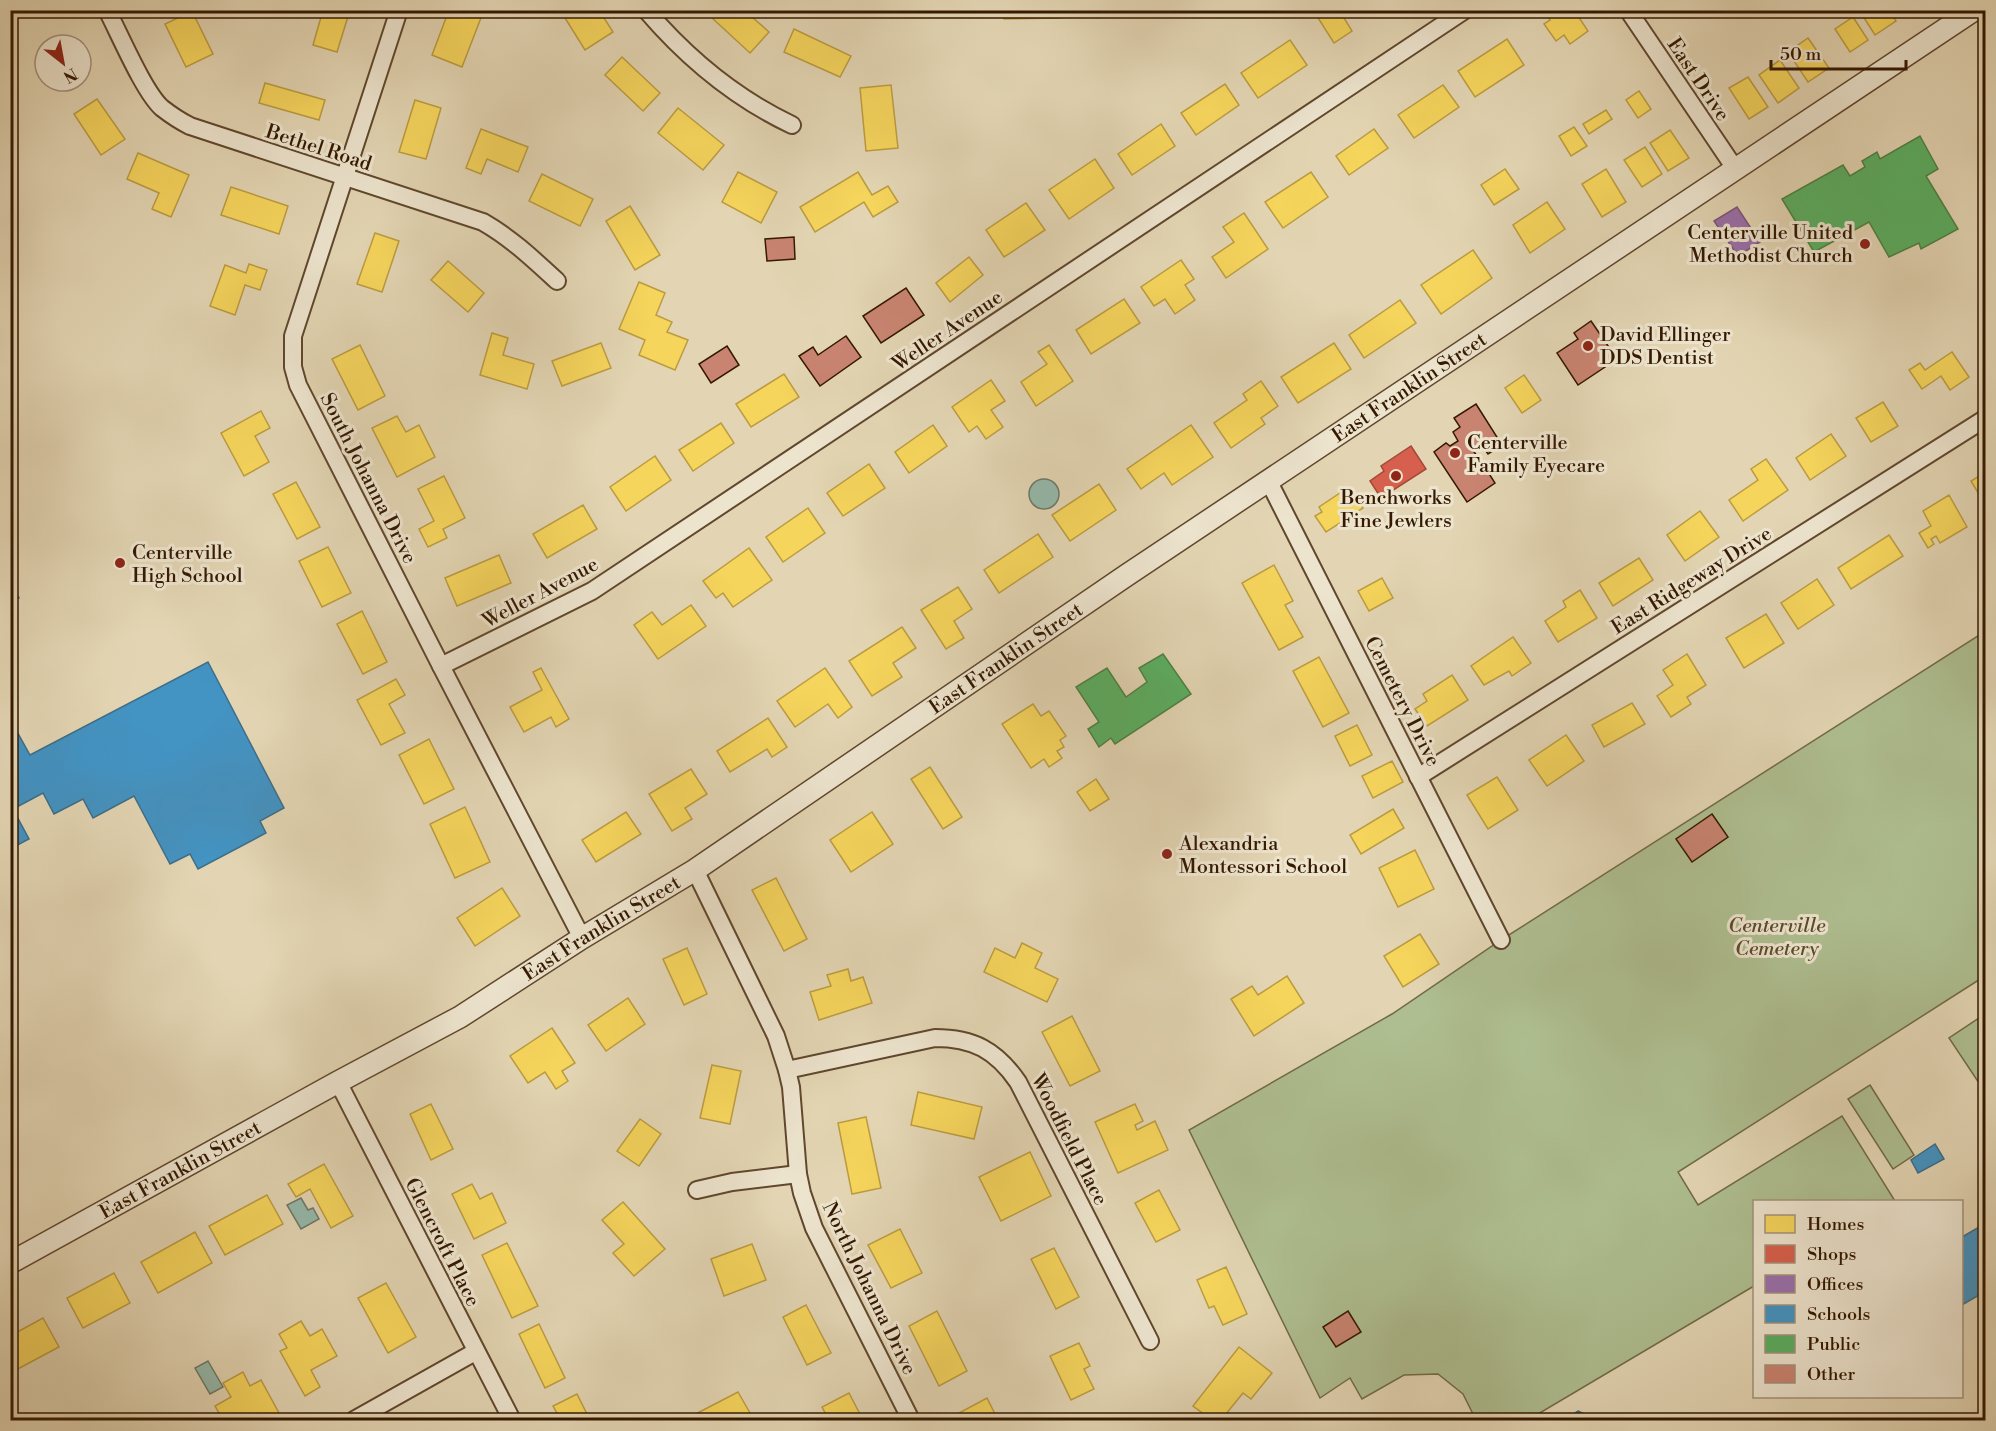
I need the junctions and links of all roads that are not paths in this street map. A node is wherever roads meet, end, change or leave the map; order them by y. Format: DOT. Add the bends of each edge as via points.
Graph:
graph roads {
  1 [pos="107,10"];
  2 [pos="399,10"];
  3 [pos="646,10"];
  4 [pos="1465,10"];
  5 [pos="1628,10"];
  6 [pos="1974,10"];
  7 [pos="792,125"];
  8 [pos="1736,170"];
  9 [pos="344,177"];
  10 [pos="557,281"];
  11 [pos="1986,418"];
  12 [pos="1268,480"];
  13 [pos="441,666"];
  14 [pos="1418,777"];
  15 [pos="695,870"];
  16 [pos="582,938"];
  17 [pos="1501,940"];
  18 [pos="787,1070"];
  19 [pos="338,1082"];
  20 [pos="798,1174"];
  21 [pos="697,1190"];
  22 [pos="10,1263"];
  23 [pos="1150,1341"];
  24 [pos="476,1352"];
  25 [pos="354,1420"];
  26 [pos="512,1420"];
  27 [pos="911,1420"];
  1 -- 9 [label="street, Bethel Road" via="147,88 161,107 179,120"];
  2 -- 9 [label="street, South Johanna Drive"];
  3 -- 7 [label="street" via="696,63 741,98"];
  4 -- 13 [label="street, Weller Avenue" via="592,591"];
  5 -- 8 [label="street, East Drive"];
  6 -- 8 [label="street, East Franklin Street"];
  8 -- 12 [label="street, East Franklin Street"];
  9 -- 10 [label="street, Bethel Road" via="483,222 510,239"];
  9 -- 13 [label="street, South Johanna Drive" via="293,336 293,368 298,385"];
  11 -- 14 [label="street, East Ridgeway Drive"];
  12 -- 14 [label="street, Cemetery Drive"];
  12 -- 15 [label="street, East Franklin Street"];
  13 -- 16 [label="street, South Johanna Drive"];
  14 -- 17 [label="street, Cemetery Drive"];
  15 -- 16 [label="street, East Franklin Street"];
  15 -- 18 [label="street, North Johanna Drive" via="776,1036"];
  16 -- 19 [label="street, East Franklin Street" via="460,1017"];
  18 -- 20 [label="street, North Johanna Drive"];
  18 -- 23 [label="street, Woodfield Place" via="935,1038 969,1042 998,1058 1018,1082"];
  19 -- 22 [label="street, East Franklin Street"];
  19 -- 24 [label="street, Glencroft Place"];
  20 -- 21 [label="street"];
  20 -- 27 [label="street, North Johanna Drive" via="826,1254"];
  24 -- 25 [label="street"];
  24 -- 26 [label="street, Glencroft Place"];
}
